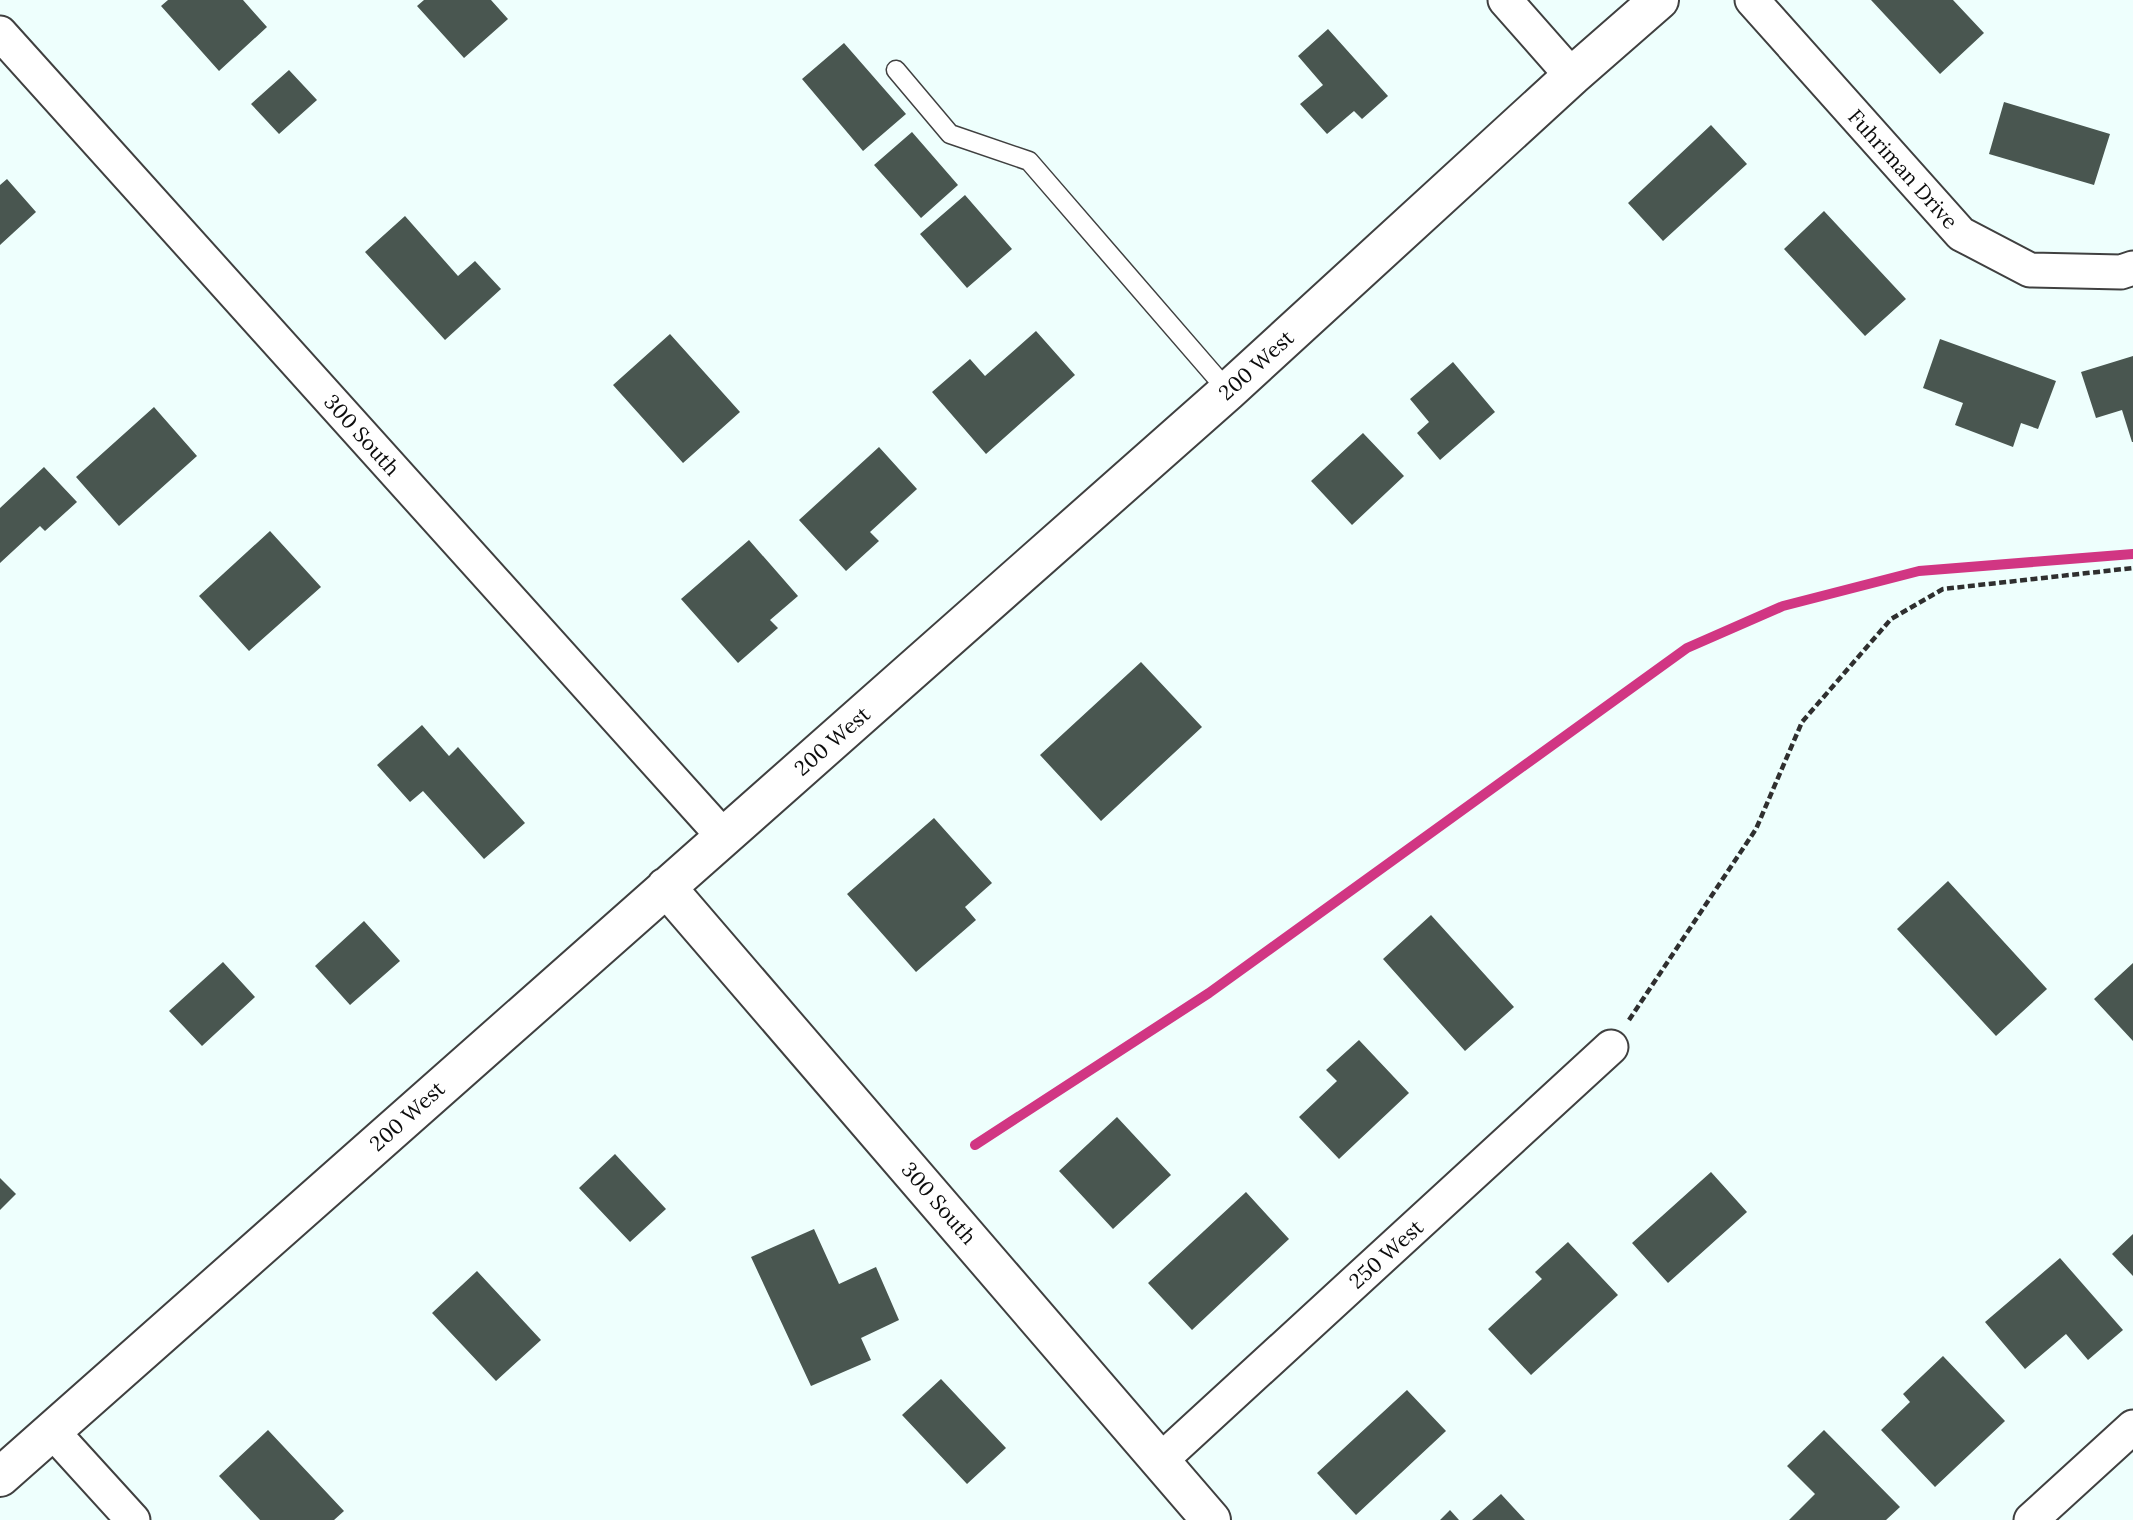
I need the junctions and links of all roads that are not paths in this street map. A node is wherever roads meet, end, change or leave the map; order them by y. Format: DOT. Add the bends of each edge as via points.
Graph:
graph roads {
  1 [pos="1505,0"];
  2 [pos="1659,0"];
  3 [pos="1752,0"];
  4 [pos="0,33"];
  5 [pos="896,70"];
  6 [pos="1572,76"];
  7 [pos="2133,268"];
  8 [pos="1228,391"];
  9 [pos="723,836"];
  10 [pos="666,887"];
  11 [pos="1611,1047"];
  12 [pos="2133,1427"];
  13 [pos="52,1431"];
  14 [pos="1160,1461"];
  15 [pos="0,1477"];
  16 [pos="133,1520"];
  17 [pos="1211,1520"];
  18 [pos="2031,1520"];
  1 -- 6 [label="street"];
  2 -- 6 [label="street, 200 West"];
  3 -- 7 [label="street, Fuhriman Drive" via="1961,234 2029,270 2121,272"];
  4 -- 9 [label="street, 300 South"];
  5 -- 8 [label="lane" via="950,134 1028,161"];
  6 -- 8 [label="street, 200 West"];
  8 -- 9 [label="street, 200 West"];
  9 -- 10 [label="street, 200 West"];
  10 -- 13 [label="street, 200 West"];
  10 -- 14 [label="street, 300 South"];
  11 -- 14 [label="street, 250 West"];
  12 -- 18 [label="street"];
  13 -- 15 [label="street, 200 West"];
  13 -- 16 [label="street"];
  14 -- 17 [label="street, 300 South"];
}
